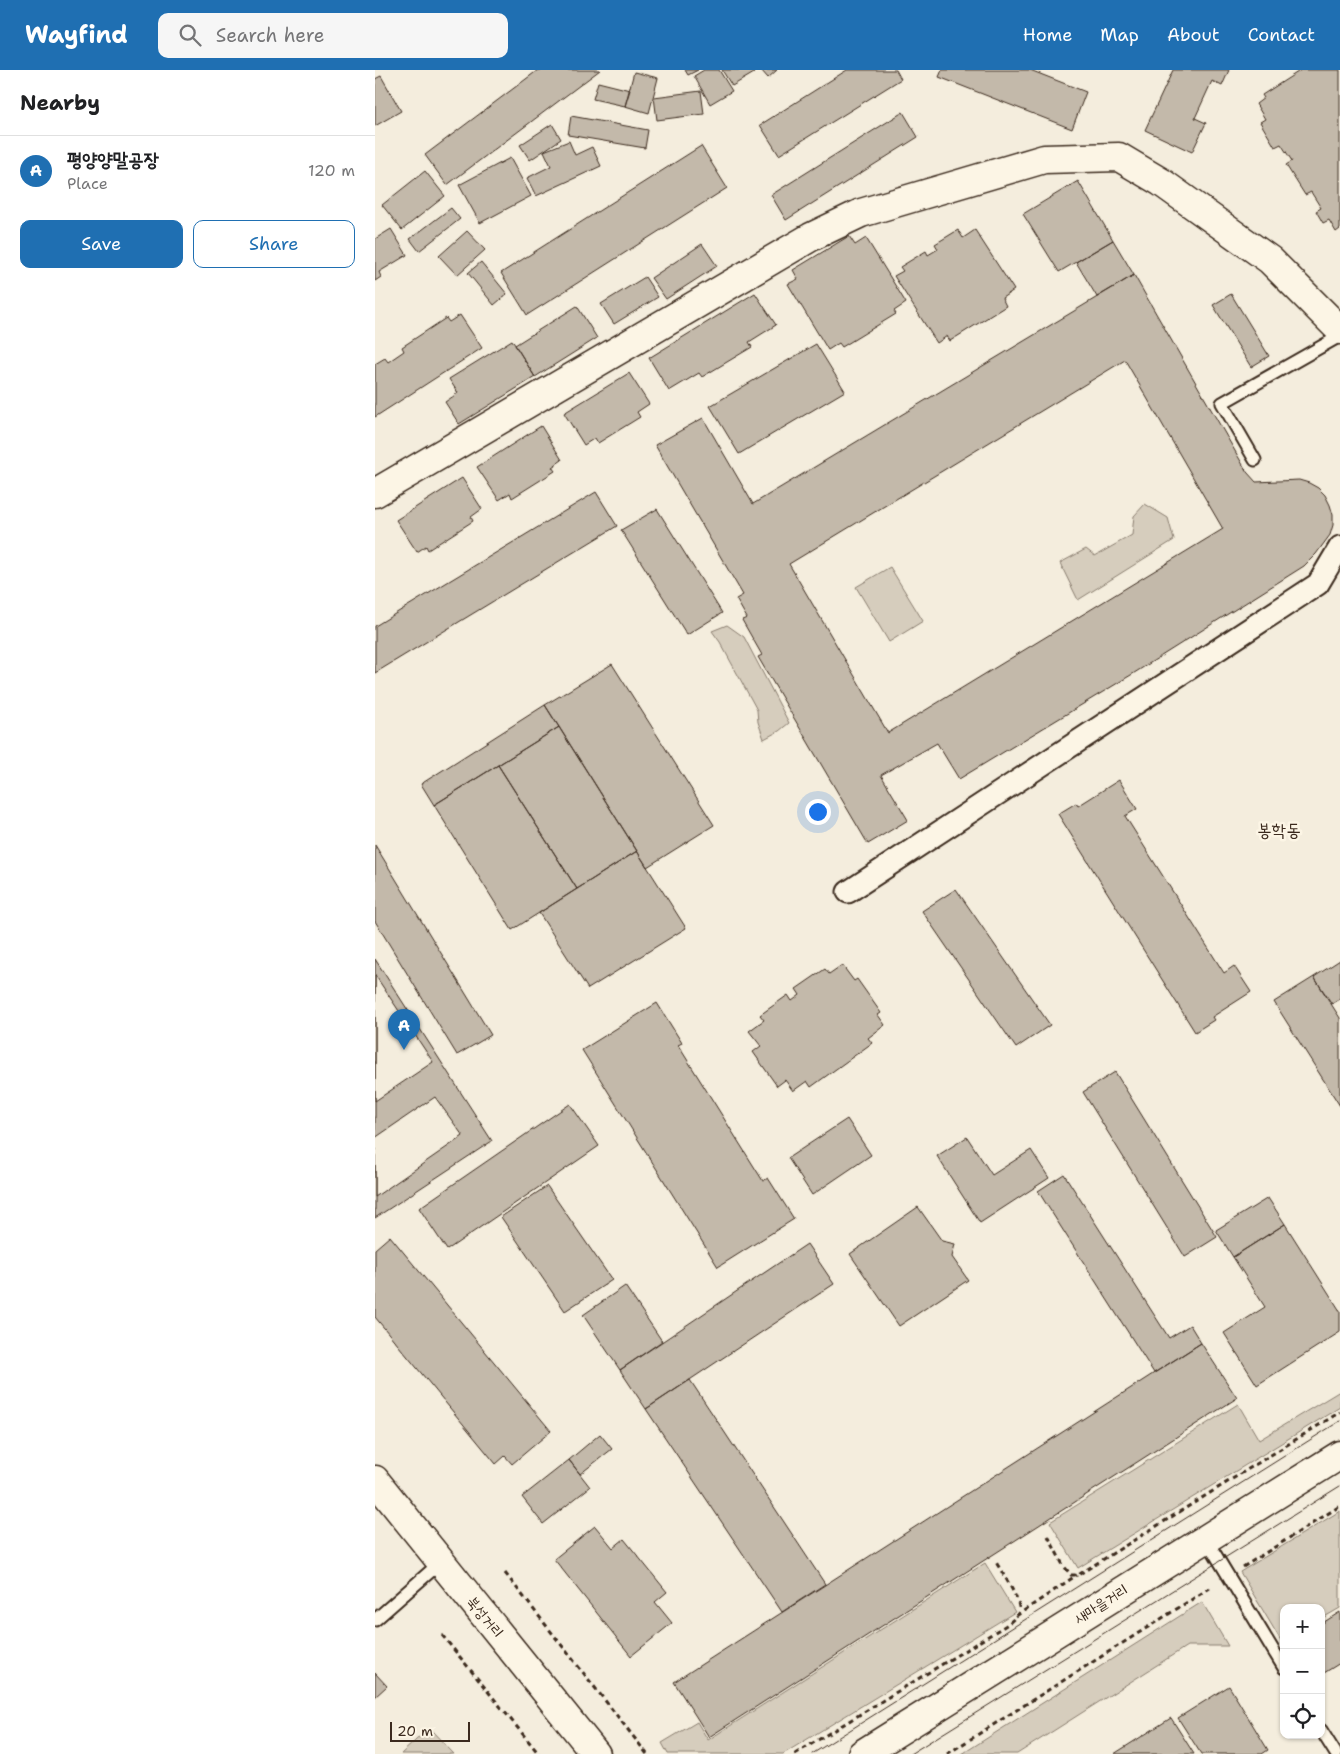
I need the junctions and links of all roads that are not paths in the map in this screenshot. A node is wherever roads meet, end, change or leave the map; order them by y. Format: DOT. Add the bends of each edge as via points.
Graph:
graph roads {
  1 [pos="1340,330"];
  2 [pos="1340,336"];
  3 [pos="1255,460"];
  4 [pos="375,493"];
  5 [pos="1340,547"];
  6 [pos="848,892"];
  7 [pos="1340,1455"];
  8 [pos="375,1480"];
  9 [pos="1206,1538"];
  10 [pos="441,1562"];
  11 [pos="375,1620"];
  12 [pos="1280,1661"];
  13 [pos="1325,1737"];
  14 [pos="596,1754"];
  15 [pos="862,1754"];
  16 [pos="1335,1754"];
  1 -- 4 [label="street" via="1270,260 1144,172 1119,158 1044,159 861,213 811,237"];
  2 -- 3 [label="lane" via="1222,403"];
  5 -- 6 [label="street" via="1318,584"];
  7 -- 9 [label="street, 새마을거리"];
  8 -- 10 [label="street, 북성거리"];
  9 -- 12 [label="lane"];
  9 -- 15 [label="street, 새마을거리"];
  10 -- 11 [label="lane"];
  10 -- 14 [label="street, 북성거리"];
  13 -- 16 [label="lane"];
}
